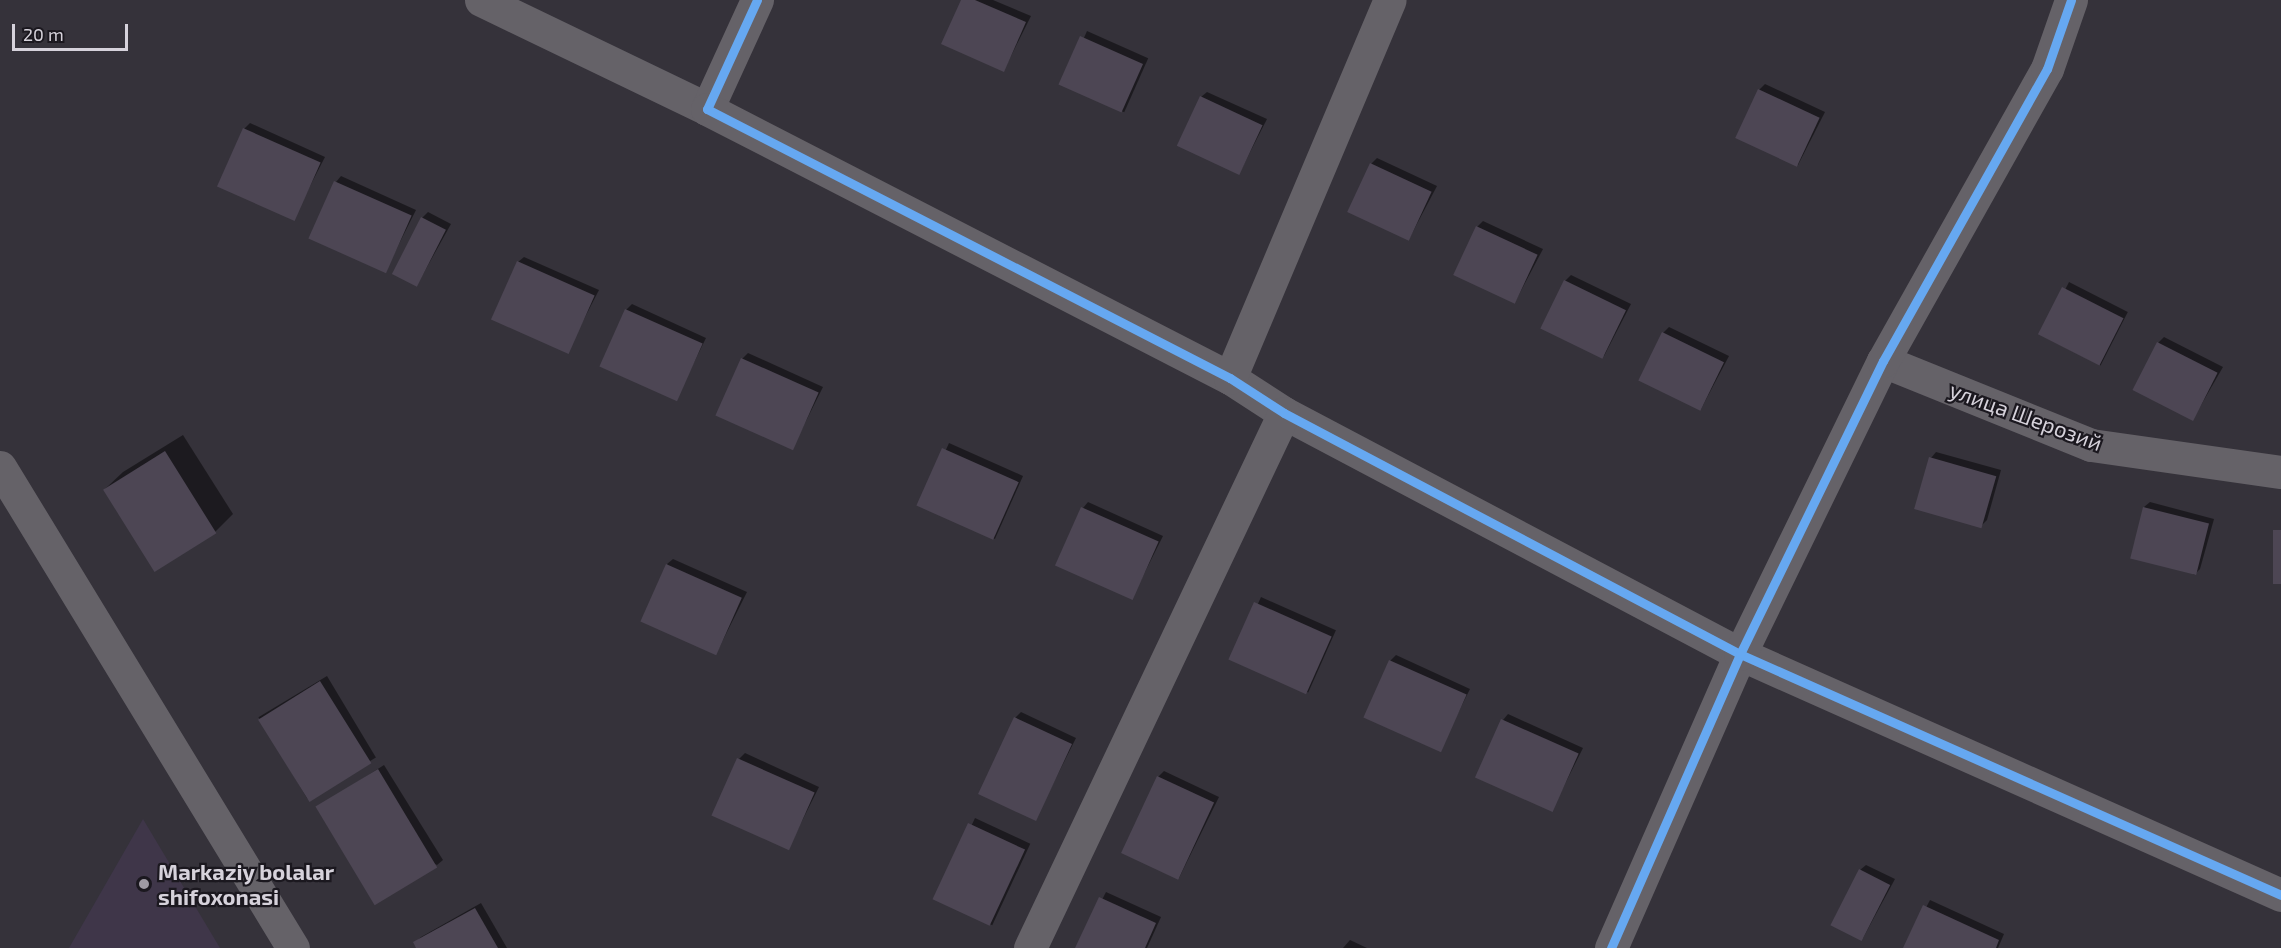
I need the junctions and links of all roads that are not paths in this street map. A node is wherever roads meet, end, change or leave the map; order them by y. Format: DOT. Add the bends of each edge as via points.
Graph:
graph roads {
  1 [pos="481,0"];
  2 [pos="757,0"];
  3 [pos="1390,0"];
  4 [pos="2071,0"];
  5 [pos="707,110"];
  6 [pos="1883,361"];
  7 [pos="1230,378"];
  8 [pos="1284,413"];
  9 [pos="0,467"];
  10 [pos="2281,472"];
  11 [pos="1740,654"];
  12 [pos="2281,895"];
  13 [pos="293,948"];
  14 [pos="1030,948"];
  15 [pos="1611,948"];
  1 -- 5 [label="street"];
  2 -- 5 [label="street"];
  3 -- 7 [label="street"];
  4 -- 6 [label="street" via="2047,69"];
  5 -- 7 [label="street"];
  6 -- 10 [label="street, улица Шерозий" via="2091,445"];
  6 -- 11 [label="street"];
  7 -- 8 [label="street"];
  8 -- 11 [label="street"];
  8 -- 14 [label="street"];
  9 -- 13 [label="street"];
  11 -- 12 [label="street"];
  11 -- 15 [label="street"];
}
